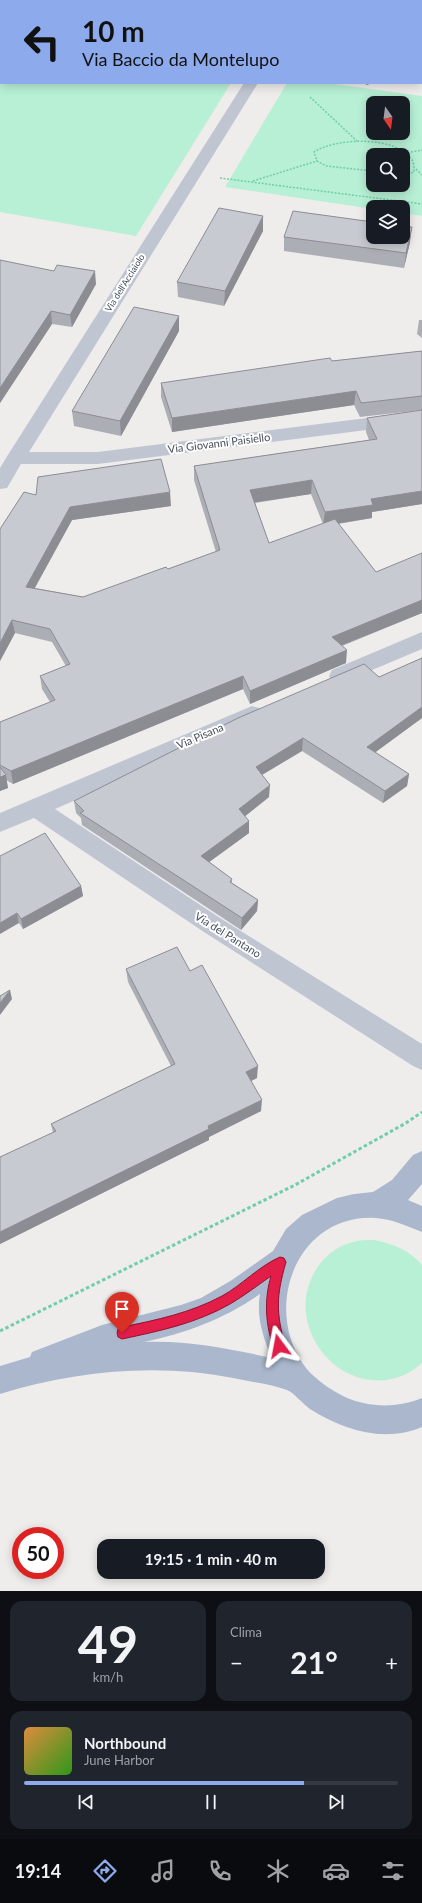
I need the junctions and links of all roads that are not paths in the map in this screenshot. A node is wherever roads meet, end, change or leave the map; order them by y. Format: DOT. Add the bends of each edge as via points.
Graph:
graph roads {
  1 [pos="250,84"];
  2 [pos="422,417"];
  3 [pos="15,458"];
  4 [pos="0,483"];
  5 [pos="422,640"];
  6 [pos="321,684"];
  7 [pos="270,706"];
  8 [pos="35,808"];
  9 [pos="0,823"];
  10 [pos="422,1058"];
  11 [pos="422,1164"];
  12 [pos="376,1205"];
  13 [pos="422,1219"];
  14 [pos="280,1262"];
  15 [pos="10,1377"];
  16 [pos="296,1378"];
  17 [pos="422,1412"];
  1 -- 3 [label="street, Via dell'Acciaiolo"];
  2 -- 3 [label="street, Via Giovanni Paisiello" via="98,458"];
  3 -- 4 [label="street, Via dell'Acciaiolo"];
  5 -- 6 [label="street"];
  7 -- 8 [label="street, Via Pisana"];
  8 -- 9 [label="street, Via Pisana"];
  8 -- 10 [label="street, Via del Pantano" via="206,921"];
  11 -- 12 [label="main road" via="401,1189"];
  12 -- 13 [label="main road" via="400,1209"];
  12 -- 14 [label="main road" via="347,1208 320,1218 296,1237"];
  14 -- 15 [label="main road" via="227,1299 200,1313 71,1348"];
  14 -- 16 [label="main road" via="273,1289 272,1318 279,1346"];
  15 -- 16 [label="main road" via="103,1359 170,1356 205,1360"];
  16 -- 17 [label="main road" via="318,1398 350,1414 384,1420"];
}
